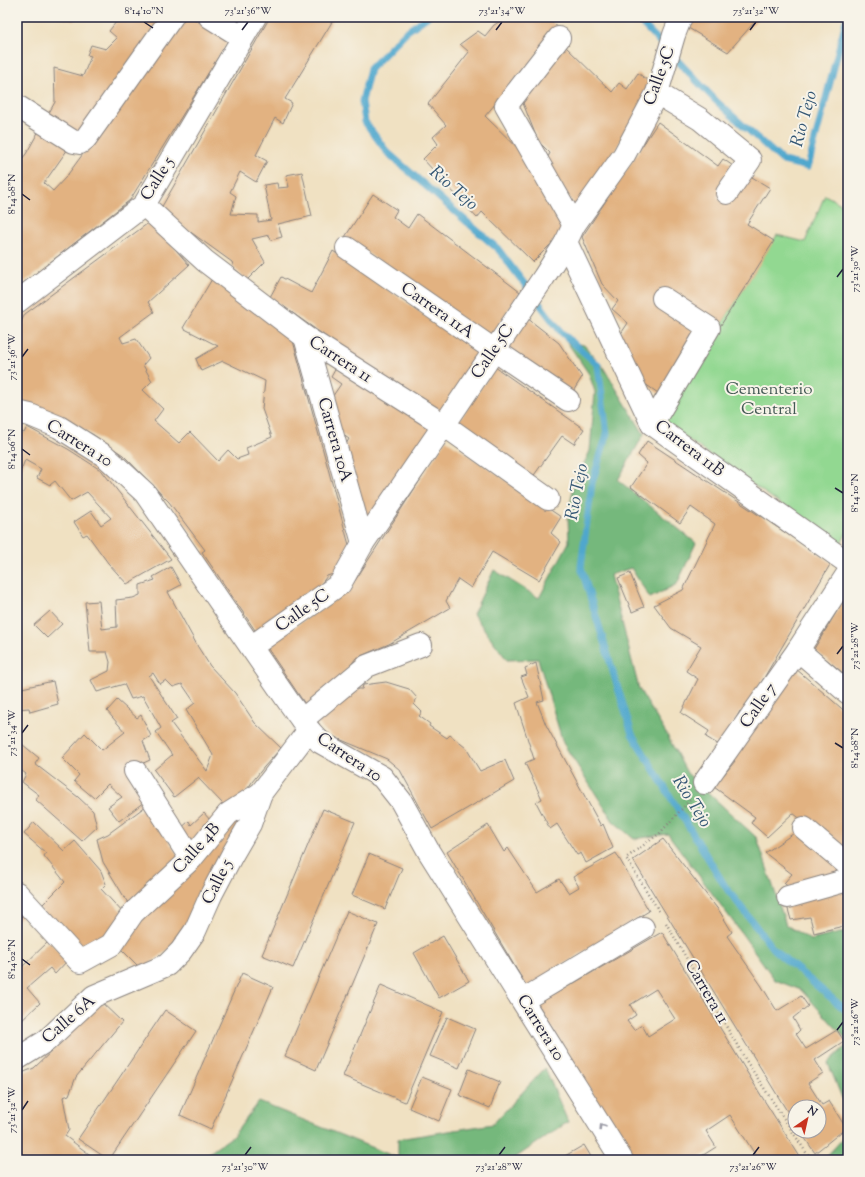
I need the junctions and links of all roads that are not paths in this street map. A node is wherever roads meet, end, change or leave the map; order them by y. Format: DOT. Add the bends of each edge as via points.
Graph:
graph roads {
  1 [pos="172,17"];
  2 [pos="210,17"];
  3 [pos="255,17"];
  4 [pos="678,26"];
  5 [pos="242,37"];
  6 [pos="560,38"];
  7 [pos="659,88"];
  8 [pos="17,106"];
  9 [pos="727,192"];
  10 [pos="144,205"];
  11 [pos="570,234"];
  12 [pos="347,248"];
  13 [pos="662,298"];
  14 [pos="17,302"];
  15 [pos="305,337"];
  16 [pos="494,350"];
  17 [pos="568,400"];
  18 [pos="17,412"];
  19 [pos="652,424"];
  20 [pos="444,425"];
  21 [pos="548,499"];
  22 [pos="363,543"];
  23 [pos="848,564"];
  24 [pos="848,573"];
  25 [pos="422,645"];
  26 [pos="251,647"];
  27 [pos="798,650"];
  28 [pos="848,693"];
  29 [pos="305,725"];
  30 [pos="135,771"];
  31 [pos="704,783"];
  32 [pos="261,793"];
  33 [pos="804,828"];
  34 [pos="191,859"];
  35 [pos="848,865"];
  36 [pos="848,880"];
  37 [pos="17,893"];
  38 [pos="788,897"];
  39 [pos="644,928"];
  40 [pos="166,965"];
  41 [pos="523,1000"];
  42 [pos="17,1059"];
  43 [pos="622,1160"];
  1 -- 8 [label="street" via="80,143 74,142"];
  2 -- 5 [label="street"];
  3 -- 5 [label="street, Calle 5"];
  4 -- 7 [label="street, Calle 5C"];
  5 -- 10 [label="street, Calle 5"];
  6 -- 11 [label="street, Carrera 11B" via="506,106"];
  7 -- 9 [label="street" via="750,160"];
  7 -- 11 [label="street, Calle 5C" via="624,155"];
  10 -- 14 [label="street, Calle 5"];
  10 -- 15 [label="street, Carrera 11" via="205,261"];
  11 -- 16 [label="street, Calle 5C"];
  11 -- 19 [label="street, Carrera 11B"];
  12 -- 16 [label="street, Carrera 11A"];
  13 -- 19 [label="street" via="709,328"];
  15 -- 20 [label="street, Carrera 11"];
  15 -- 22 [label="street, Carrera 10A"];
  16 -- 17 [label="street, Carrera 11A"];
  16 -- 20 [label="street, Calle 5C"];
  18 -- 26 [label="street, Carrera 10" via="60,427 105,456 145,493"];
  19 -- 23 [label="street, Carrera 11B"];
  20 -- 21 [label="street, Carrera 11"];
  20 -- 22 [label="street, Calle 5C"];
  22 -- 26 [label="street, Calle 5C" via="340,584"];
  24 -- 27 [label="street, Calle 7"];
  25 -- 29 [label="street, Calle 4B" via="366,666"];
  26 -- 29 [label="street, Carrera 10"];
  27 -- 28 [label="street"];
  27 -- 31 [label="street, Calle 7"];
  29 -- 32 [label="street, Calle 4B"];
  29 -- 41 [label="street, Carrera 10" via="320,742 382,777 401,802"];
  30 -- 34 [label="street"];
  32 -- 34 [label="street, Calle 4B" via="228,814"];
  32 -- 40 [label="street, Calle 5" via="250,824 195,931"];
  33 -- 35 [label="street"];
  34 -- 37 [label="street, Calle 4B" via="133,913 111,945 80,962"];
  36 -- 38 [label="street"];
  39 -- 41 [label="street"];
  40 -- 42 [label="street, Calle 6A" via="94,996 46,1042"];
  43 -- 41 [label="street, Carrera 10, one-way"];
}
